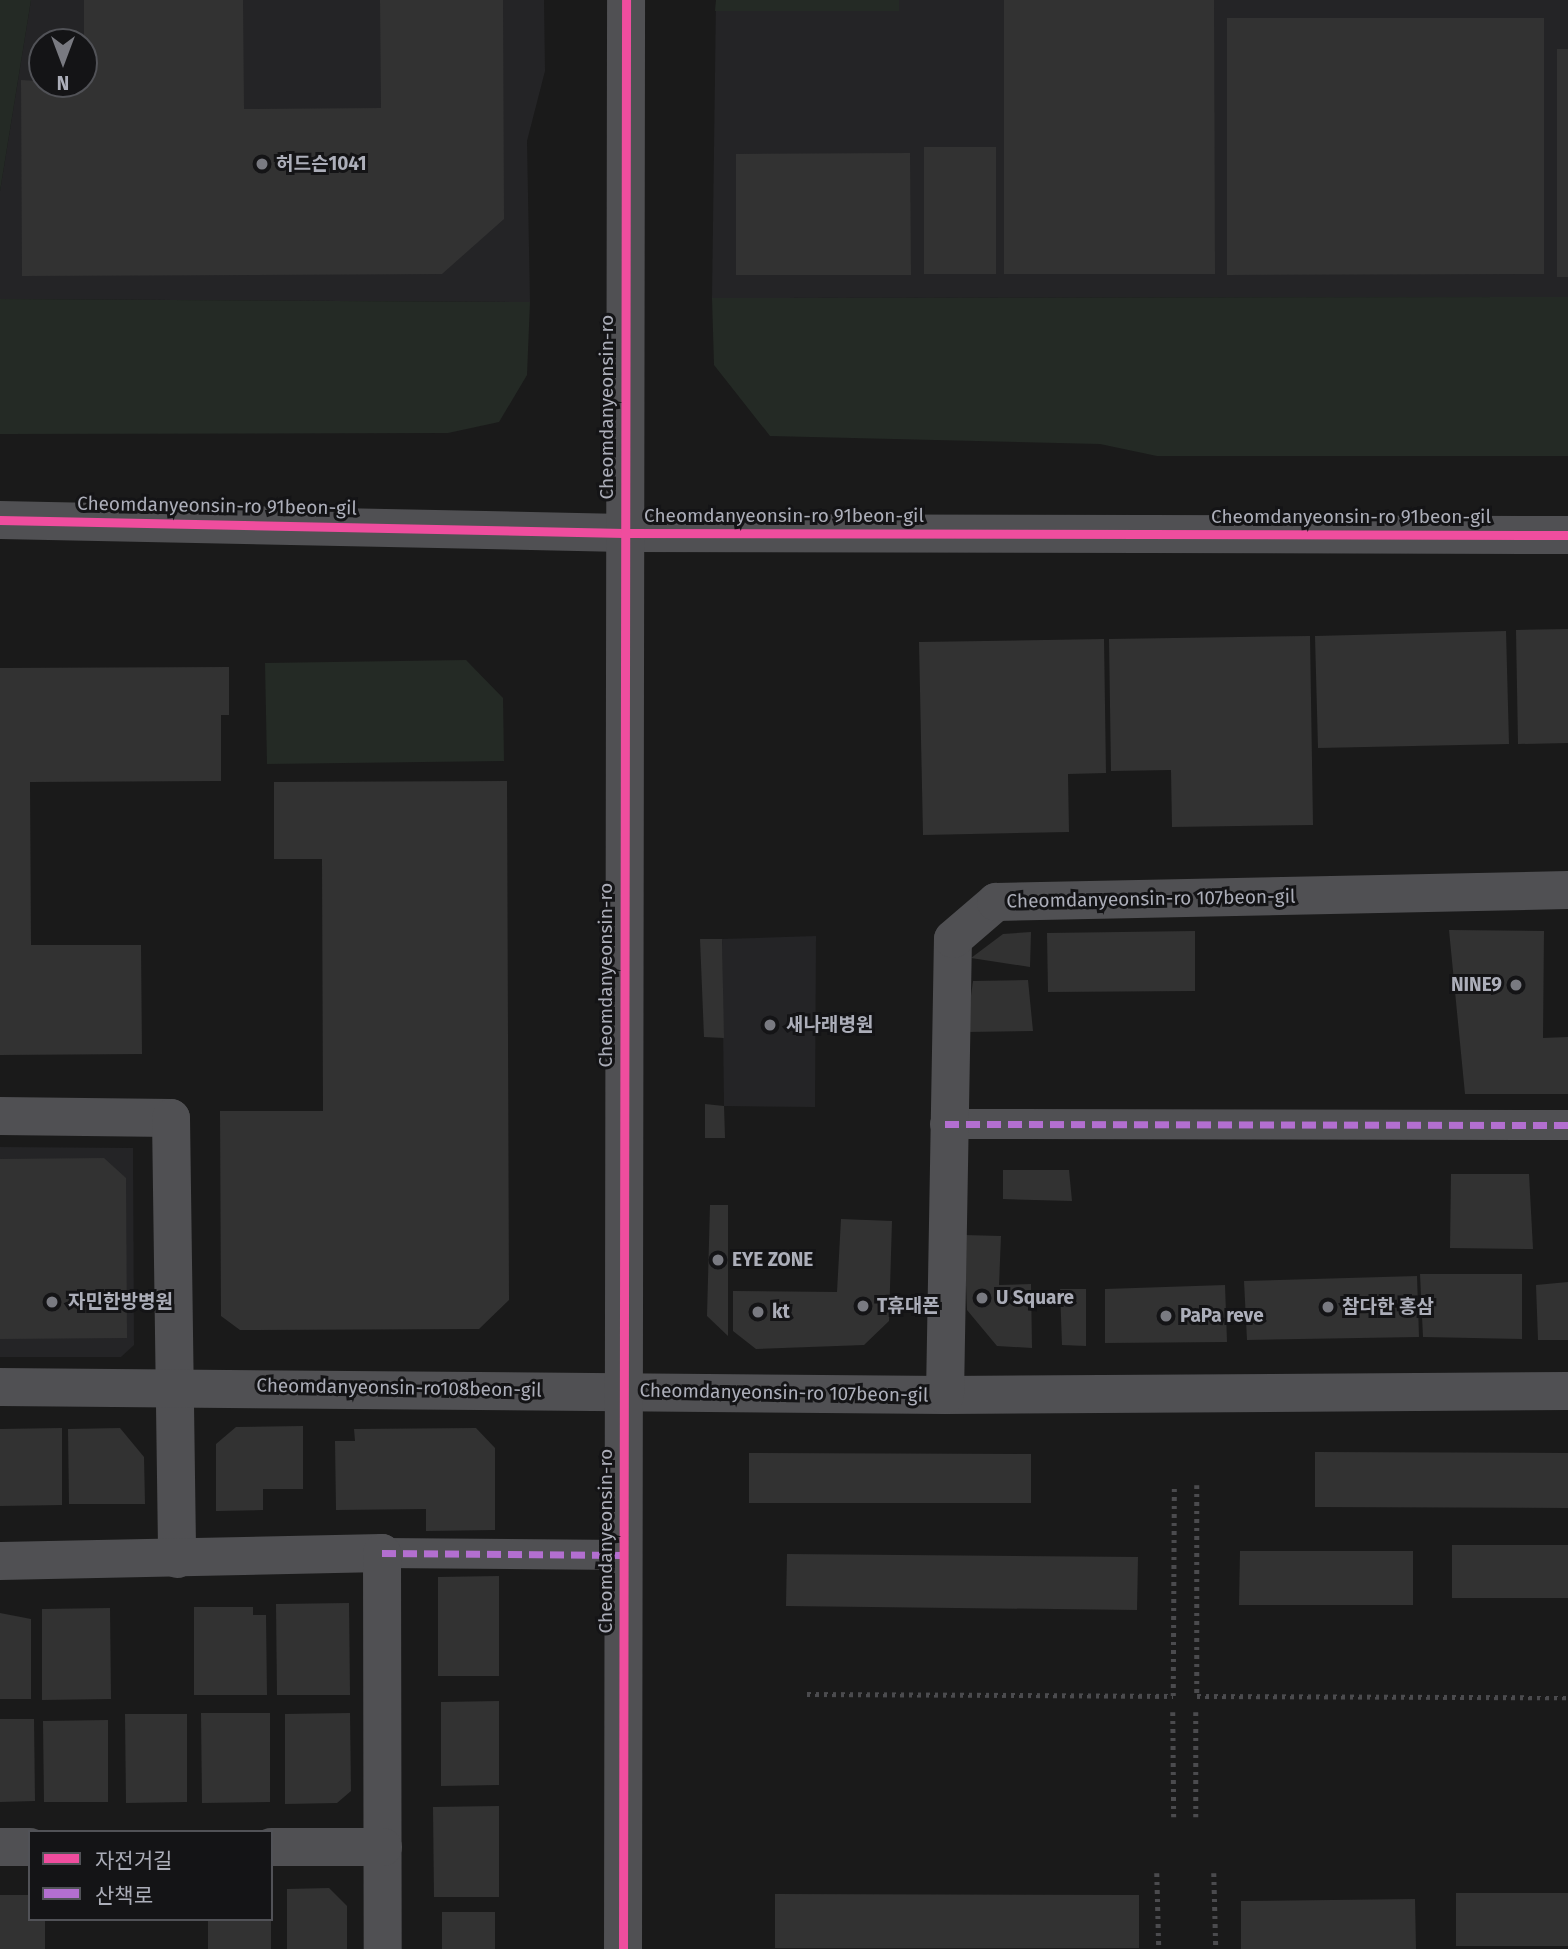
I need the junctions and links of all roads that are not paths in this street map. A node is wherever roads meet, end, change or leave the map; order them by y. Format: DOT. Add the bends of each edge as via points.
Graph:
graph roads {
  1 [pos="626,0"];
  2 [pos="0,499"];
  3 [pos="11,524"];
  4 [pos="624,533"];
  5 [pos="1568,534"];
  6 [pos="1568,890"];
  7 [pos="0,1116"];
  8 [pos="945,1124"];
  9 [pos="1568,1125"];
  10 [pos="174,1384"];
  11 [pos="0,1387"];
  12 [pos="624,1391"];
  13 [pos="1568,1391"];
  14 [pos="945,1395"];
  15 [pos="382,1553"];
  16 [pos="624,1555"];
  17 [pos="177,1559"];
  18 [pos="0,1561"];
  19 [pos="0,1847"];
  20 [pos="28,1847"];
  21 [pos="273,1847"];
  22 [pos="383,1847"];
  23 [pos="383,1949"];
  24 [pos="623,1949"];
  1 -- 4 [label="street, Cheomdanyeonsin-ro"];
  2 -- 3 [label="street"];
  3 -- 4 [label="street, Cheomdanyeonsin-ro 91beon-gil"];
  4 -- 5 [label="street, Cheomdanyeonsin-ro 91beon-gil"];
  4 -- 12 [label="street, Cheomdanyeonsin-ro"];
  6 -- 8 [label="street, Cheomdanyeonsin-ro 107beon-gil" via="996,902 953,939"];
  7 -- 10 [label="street" via="171,1118"];
  8 -- 9 [label="street"];
  8 -- 14 [label="street, Cheomdanyeonsin-ro 107beon-gil"];
  10 -- 11 [label="street, Cheomdanyeonsin-ro108beon-gil"];
  10 -- 12 [label="street, Cheomdanyeonsin-ro108beon-gil"];
  10 -- 17 [label="street"];
  12 -- 14 [label="street, Cheomdanyeonsin-ro 107beon-gil"];
  12 -- 16 [label="street, Cheomdanyeonsin-ro"];
  13 -- 14 [label="street, Cheomdanyeonsin-ro 107beon-gil"];
  15 -- 16 [label="street"];
  15 -- 17 [label="street"];
  15 -- 22 [label="street"];
  16 -- 24 [label="street, Cheomdanyeonsin-ro"];
  17 -- 18 [label="street"];
  19 -- 20 [label="street"];
  21 -- 22 [label="street"];
  22 -- 23 [label="street"];
}
